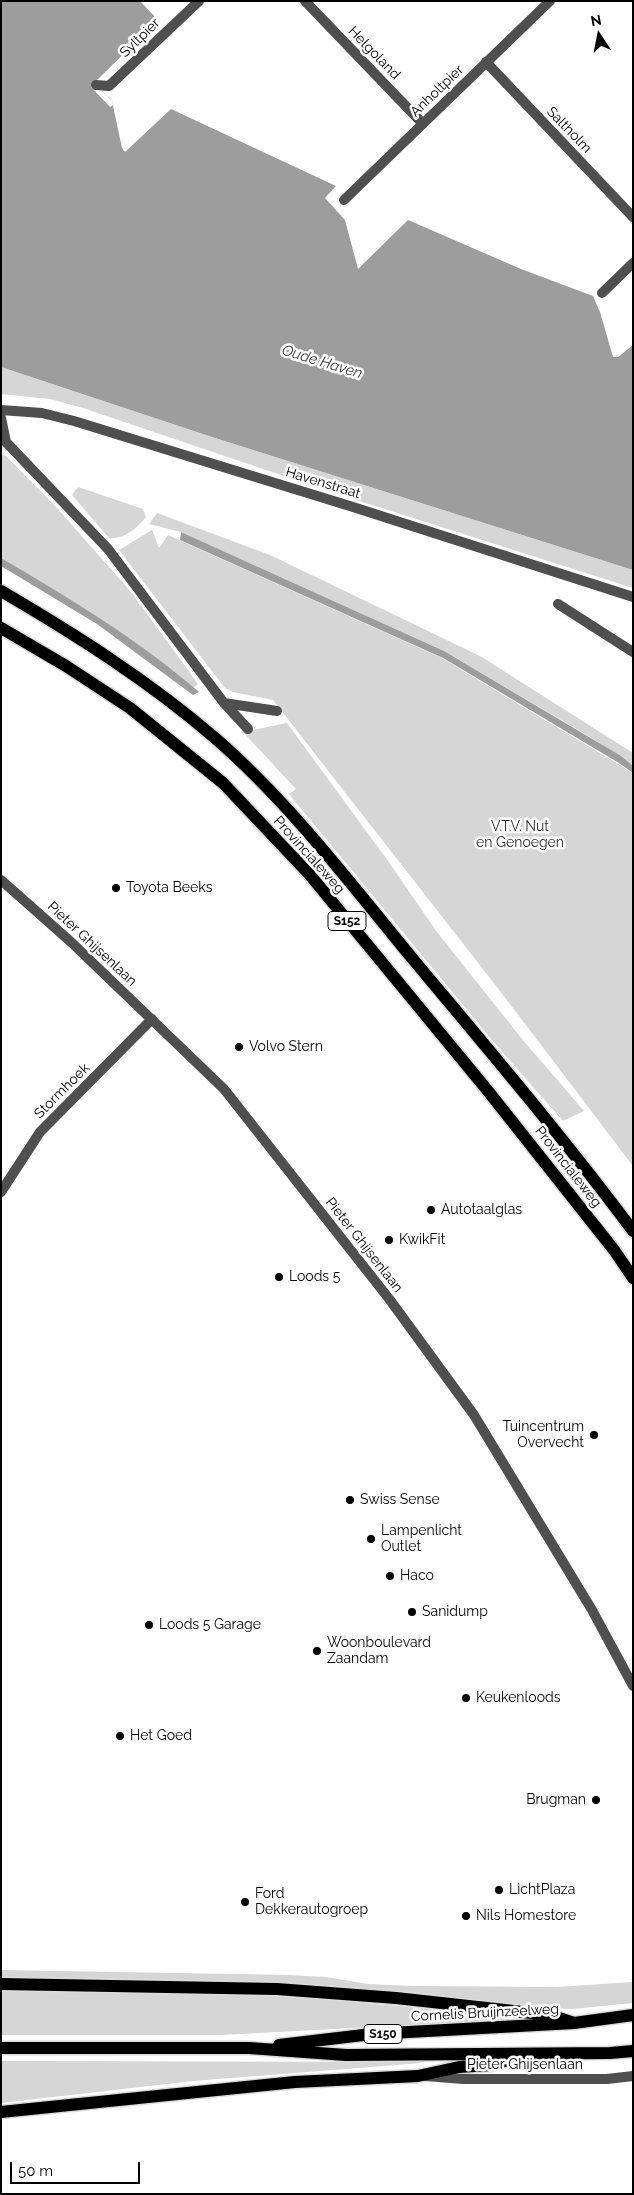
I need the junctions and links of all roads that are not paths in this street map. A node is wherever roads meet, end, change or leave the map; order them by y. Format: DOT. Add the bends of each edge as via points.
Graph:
graph roads {
  1 [pos="199,1"];
  2 [pos="305,1"];
  3 [pos="550,1"];
  4 [pos="486,62"];
  5 [pos="96,86"];
  6 [pos="423,124"];
  7 [pos="344,200"];
  8 [pos="633,217"];
  9 [pos="633,263"];
  10 [pos="602,293"];
  11 [pos="1,410"];
  12 [pos="1,418"];
  13 [pos="1,591"];
  14 [pos="633,597"];
  15 [pos="558,604"];
  16 [pos="1,628"];
  17 [pos="633,652"];
  18 [pos="224,703"];
  19 [pos="277,711"];
  20 [pos="248,729"];
  21 [pos="1,880"];
  22 [pos="152,1019"];
  23 [pos="1,1192"];
  24 [pos="633,1231"];
  25 [pos="633,1278"];
  26 [pos="633,1686"];
  27 [pos="1,1984"];
  28 [pos="633,2015"];
  29 [pos="574,2022"];
  30 [pos="1,2048"];
  31 [pos="249,2048"];
  32 [pos="633,2051"];
  33 [pos="529,2054"];
  34 [pos="418,2076"];
  35 [pos="633,2076"];
  36 [pos="1,2112"];
  1 -- 5 [label="street, Syltpier" via="109,86"];
  2 -- 6 [label="street, Helgoland"];
  3 -- 4 [label="street, Anholtpier"];
  4 -- 6 [label="street, Anholtpier"];
  4 -- 8 [label="street, Saltholm"];
  6 -- 7 [label="street, Anholtpier"];
  9 -- 10 [label="street"];
  11 -- 14 [label="street, Havenstraat" via="42,413 74,421"];
  12 -- 18 [label="street" via="6,442 108,549"];
  13 -- 24 [label="main road, Provincialeweg / S152" via="59,624 139,678 215,738 270,792 322,849"];
  15 -- 17 [label="street"];
  16 -- 25 [label="main road, Provincialeweg / S152" via="130,708 223,783 322,890 488,1091"];
  18 -- 19 [label="street"];
  18 -- 20 [label="street"];
  21 -- 22 [label="street, Pieter Ghijsenlaan"];
  22 -- 23 [label="street, Stormhoek" via="40,1132"];
  22 -- 26 [label="street, Pieter Ghijsenlaan" via="224,1089 390,1300 474,1414 592,1610"];
  27 -- 29 [label="main road" via="336,1993 550,2015"];
  28 -- 29 [label="main road, Cornelis Bruijnzeelweg / S150"];
  29 -- 31 [label="main road, Cornelis Bruijnzeelweg / S150" via="372,2034"];
  30 -- 31 [label="main road, Cornelis Bruijnzeelweg / S150"];
  31 -- 33 [label="main road, Cornelis Bruijnzeelweg / S150" via="346,2055"];
  32 -- 33 [label="main road, Cornelis Bruijnzeelweg / S150"];
  33 -- 34 [label="main road" via="491,2065 459,2067"];
  34 -- 35 [label="street, Pieter Ghijsenlaan" via="463,2079 607,2079"];
  34 -- 36 [label="main road" via="296,2082"];
}
